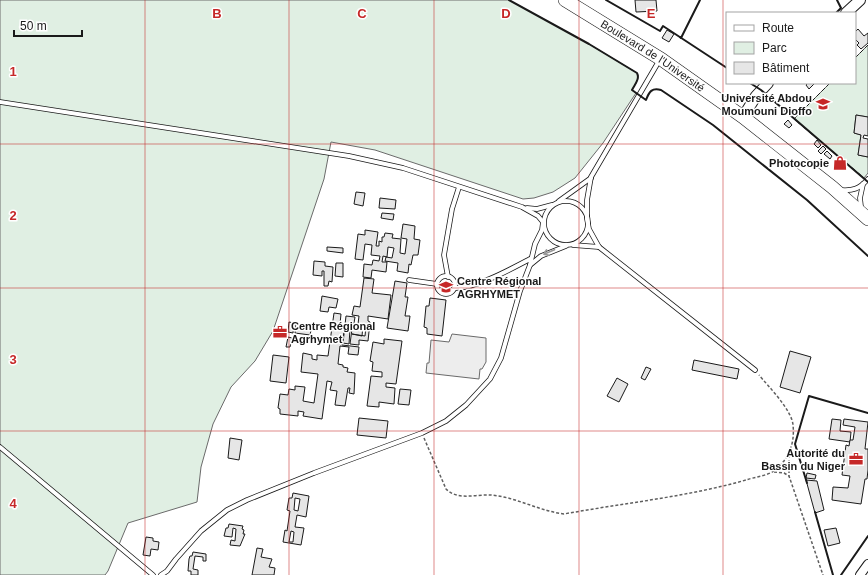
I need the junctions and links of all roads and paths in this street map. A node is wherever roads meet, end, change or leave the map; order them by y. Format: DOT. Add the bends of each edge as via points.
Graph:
graph roads {
  1 [pos="565,0"];
  2 [pos="860,0"];
  3 [pos="847,12"];
  4 [pos="661,59"];
  5 [pos="767,84"];
  6 [pos="0,102"];
  7 [pos="744,117"];
  8 [pos="591,177"];
  9 [pos="868,179"];
  10 [pos="863,184"];
  11 [pos="459,187"];
  12 [pos="832,187"];
  13 [pos="555,204"];
  14 [pos="522,207"];
  15 [pos="866,217"];
  16 [pos="587,219"];
  17 [pos="544,224"];
  18 [pos="570,245"];
  19 [pos="600,248"];
  20 [pos="530,259"];
  21 [pos="530,265"];
  22 [pos="448,277"];
  23 [pos="409,280"];
  24 [pos="436,284"];
  25 [pos="454,288"];
  26 [pos="755,370"];
  27 [pos="422,433"];
  28 [pos="0,447"];
  29 [pos="790,453"];
  30 [pos="773,472"];
  31 [pos="789,476"];
  32 [pos="868,564"];
  33 [pos="153,575"];
  34 [pos="161,575"];
  35 [pos="823,575"];
  36 [pos="860,575"];
  1 -- 4 [label="main road, Boulevard de l'Université"];
  2 -- 3 [label="street"];
  4 -- 7 [label="main road, Boulevard de l'Université"];
  4 -- 8 [label="lane"];
  5 -- 7 [label="street" via="756,96"];
  6 -- 11 [label="lane" via="349,156 402,168"];
  7 -- 12 [label="main road, Boulevard de l'Université"];
  8 -- 13 [label="lane"];
  8 -- 16 [label="lane"];
  9 -- 10 [label="lane"];
  10 -- 12 [label="lane" via="849,191"];
  10 -- 15 [label="lane" via="860,203"];
  11 -- 14 [label="lane"];
  11 -- 22 [label="lane" via="452,209 444,255"];
  12 -- 15 [label="main road, Boulevard de l'Université"];
  13 -- 14 [label="lane" via="537,209"];
  13 -- 16 [label="lane" via="565,201 575,203 583,210"];
  13 -- 17 [label="lane" via="545,216"];
  14 -- 17 [label="lane" via="538,216"];
  16 -- 18 [label="lane" via="588,225 584,236"];
  16 -- 19 [label="lane" via="589,229"];
  17 -- 18 [label="lane" via="550,239 559,244"];
  17 -- 20 [label="lane"];
  18 -- 19 [label="lane"];
  18 -- 21 [label="lane, one-way" via="541,256"];
  19 -- 26 [label="lane"];
  20 -- 21 [label="lane"];
  20 -- 25 [label="lane" via="477,284"];
  21 -- 27 [label="lane" via="501,358 490,379 466,405 446,421"];
  22 -- 24 [label="lane" via="442,276"];
  22 -- 25 [label="lane" via="453,280"];
  23 -- 24 [label="lane"];
  24 -- 25 [label="lane" via="438,290 445,294 452,292"];
  26 -- 29 [label="path" via="784,406 793,423"];
  27 -- 30 [label="path" via="446,489 452,494 491,495 554,513 564,514 649,501 719,487"];
  27 -- 34 [label="lane" via="307,476 227,510 201,531"];
  28 -- 33 [label="lane"];
  29 -- 30 [label="path"];
  29 -- 31 [label="path"];
  30 -- 31 [label="path"];
  31 -- 35 [label="path"];
  32 -- 36 [label="street"];
}
